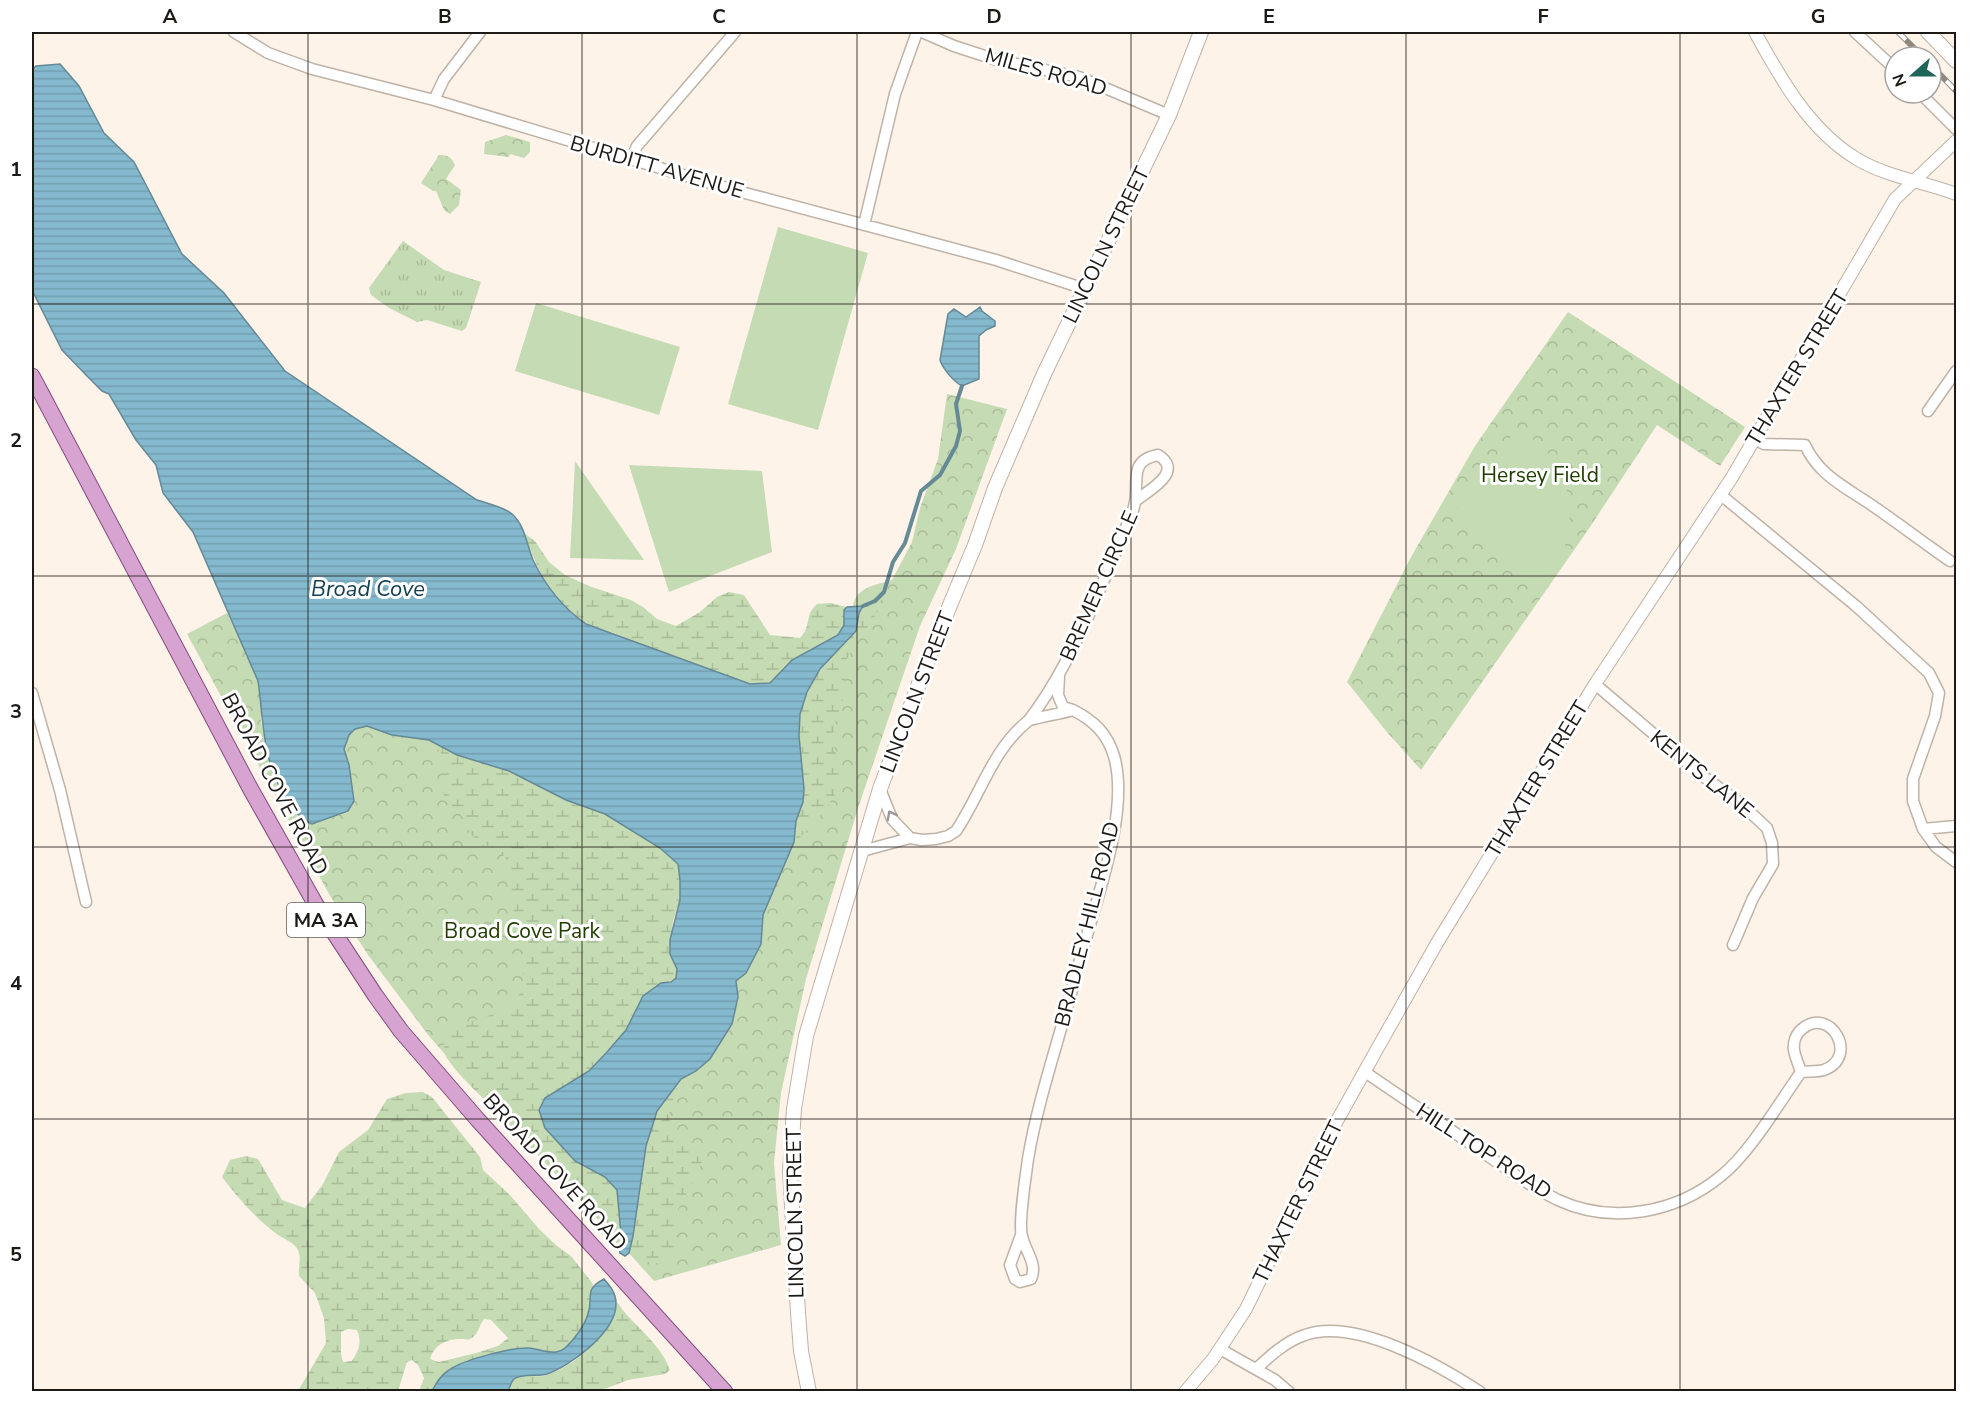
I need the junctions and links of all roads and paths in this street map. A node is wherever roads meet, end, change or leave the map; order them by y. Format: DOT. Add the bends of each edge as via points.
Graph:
graph roads {
  1 [pos="234,32"];
  2 [pos="480,32"];
  3 [pos="735,32"];
  4 [pos="917,32"];
  5 [pos="922,32"];
  6 [pos="1201,32"];
  7 [pos="1755,32"];
  8 [pos="1855,32"];
  9 [pos="1928,32"];
  10 [pos="1883,58"];
  11 [pos="1956,61"];
  12 [pos="434,100"];
  13 [pos="1932,105"];
  14 [pos="1169,115"];
  15 [pos="1956,129"];
  16 [pos="1956,141"];
  17 [pos="631,160"];
  18 [pos="1915,182"];
  19 [pos="1956,194"];
  20 [pos="864,225"];
  21 [pos="1085,289"];
  22 [pos="1956,372"];
  23 [pos="32,376"];
  24 [pos="1928,411"];
  25 [pos="1754,439"];
  26 [pos="1721,495"];
  27 [pos="1138,499"];
  28 [pos="1950,561"];
  29 [pos="1060,674"];
  30 [pos="1595,684"];
  31 [pos="32,693"];
  32 [pos="1073,711"];
  33 [pos="1029,720"];
  34 [pos="880,789"];
  35 [pos="1956,826"];
  36 [pos="1923,829"];
  37 [pos="909,838"];
  38 [pos="862,851"];
  39 [pos="1956,862"];
  40 [pos="86,902"];
  41 [pos="1733,945"];
  42 [pos="1365,1072"];
  43 [pos="1801,1072"];
  44 [pos="1021,1235"];
  45 [pos="1220,1349"];
  46 [pos="1256,1370"];
  47 [pos="725,1392"];
  48 [pos="808,1392"];
  49 [pos="1185,1392"];
  50 [pos="1288,1392"];
  51 [pos="1480,1392"];
  1 -- 12 [label="street, BURDITT AVENUE" via="258,48 297,64"];
  2 -- 12 [label="street" via="444,79"];
  3 -- 17 [label="street" via="637,147"];
  4 -- 20 [label="street" via="895,94"];
  5 -- 14 [label="street, MILES ROAD" via="997,60 1079,77"];
  6 -- 14 [label="main road, LINCOLN STREET"];
  7 -- 18 [label="street" via="1791,92 1826,134 1858,160"];
  8 -- 10 [label="street"];
  9 -- 11 [label="main road"];
  12 -- 17 [label="street, BURDITT AVENUE"];
  13 -- 15 [label="street"];
  14 -- 21 [label="main road, LINCOLN STREET"];
  16 -- 18 [label="street, THAXTER STREET"];
  17 -- 20 [label="street, BURDITT AVENUE"];
  18 -- 19 [label="street"];
  18 -- 25 [label="street, THAXTER STREET" via="1896,199"];
  20 -- 21 [label="street, BURDITT AVENUE" via="996,260"];
  21 -- 34 [label="main road, LINCOLN STREET" via="995,488"];
  22 -- 24 [label="street"];
  23 -- 47 [label="main road, BROAD COVE ROAD / MA 3A" via="250,788 316,905 375,995 454,1093"];
  25 -- 26 [label="street, THAXTER STREET"];
  25 -- 28 [label="street" via="1764,444 1805,445 1814,462 1832,480"];
  26 -- 30 [label="street, THAXTER STREET"];
  26 -- 36 [label="street" via="1856,606 1929,673 1939,693 1913,779 1913,801"];
  27 -- 29 [label="street, BREMER CIRCLE"];
  29 -- 32 [label="street, BREMER CIRCLE" via="1058,695 1063,707"];
  29 -- 33 [label="street, BREMER CIRCLE"];
  30 -- 41 [label="street, KENTS LANE" via="1767,828 1773,864"];
  30 -- 42 [label="street, THAXTER STREET" via="1437,943"];
  31 -- 40 [label="street"];
  32 -- 33 [label="street"];
  32 -- 44 [label="street, BRADLEY HILL ROAD" via="1100,729 1114,757 1118,789 1114,832 1034,1133"];
  33 -- 37 [label="street" via="999,752 956,831 936,839"];
  37 -- 34 [label="street, one-way" via="892,819"];
  34 -- 38 [label="main road, LINCOLN STREET"];
  35 -- 36 [label="street"];
  36 -- 39 [label="street" via="1936,847"];
  37 -- 38 [label="street"];
  38 -- 48 [label="main road, LINCOLN STREET" via="806,1036 794,1109 791,1199"];
  42 -- 43 [label="street, HILL TOP ROAD" via="1526,1182 1583,1209 1610,1213 1659,1209 1705,1188 1739,1159"];
  42 -- 45 [label="street, THAXTER STREET" via="1338,1119 1246,1309"];
  43 -- 43 [label="street" via="1822,1070 1838,1058 1841,1047 1831,1028 1814,1023 1798,1033 1794,1052"];
  45 -- 46 [label="street"];
  45 -- 49 [label="street, THAXTER STREET"];
  46 -- 50 [label="street"];
  46 -- 51 [label="street" via="1273,1353 1305,1335 1346,1332 1397,1347"];
}
